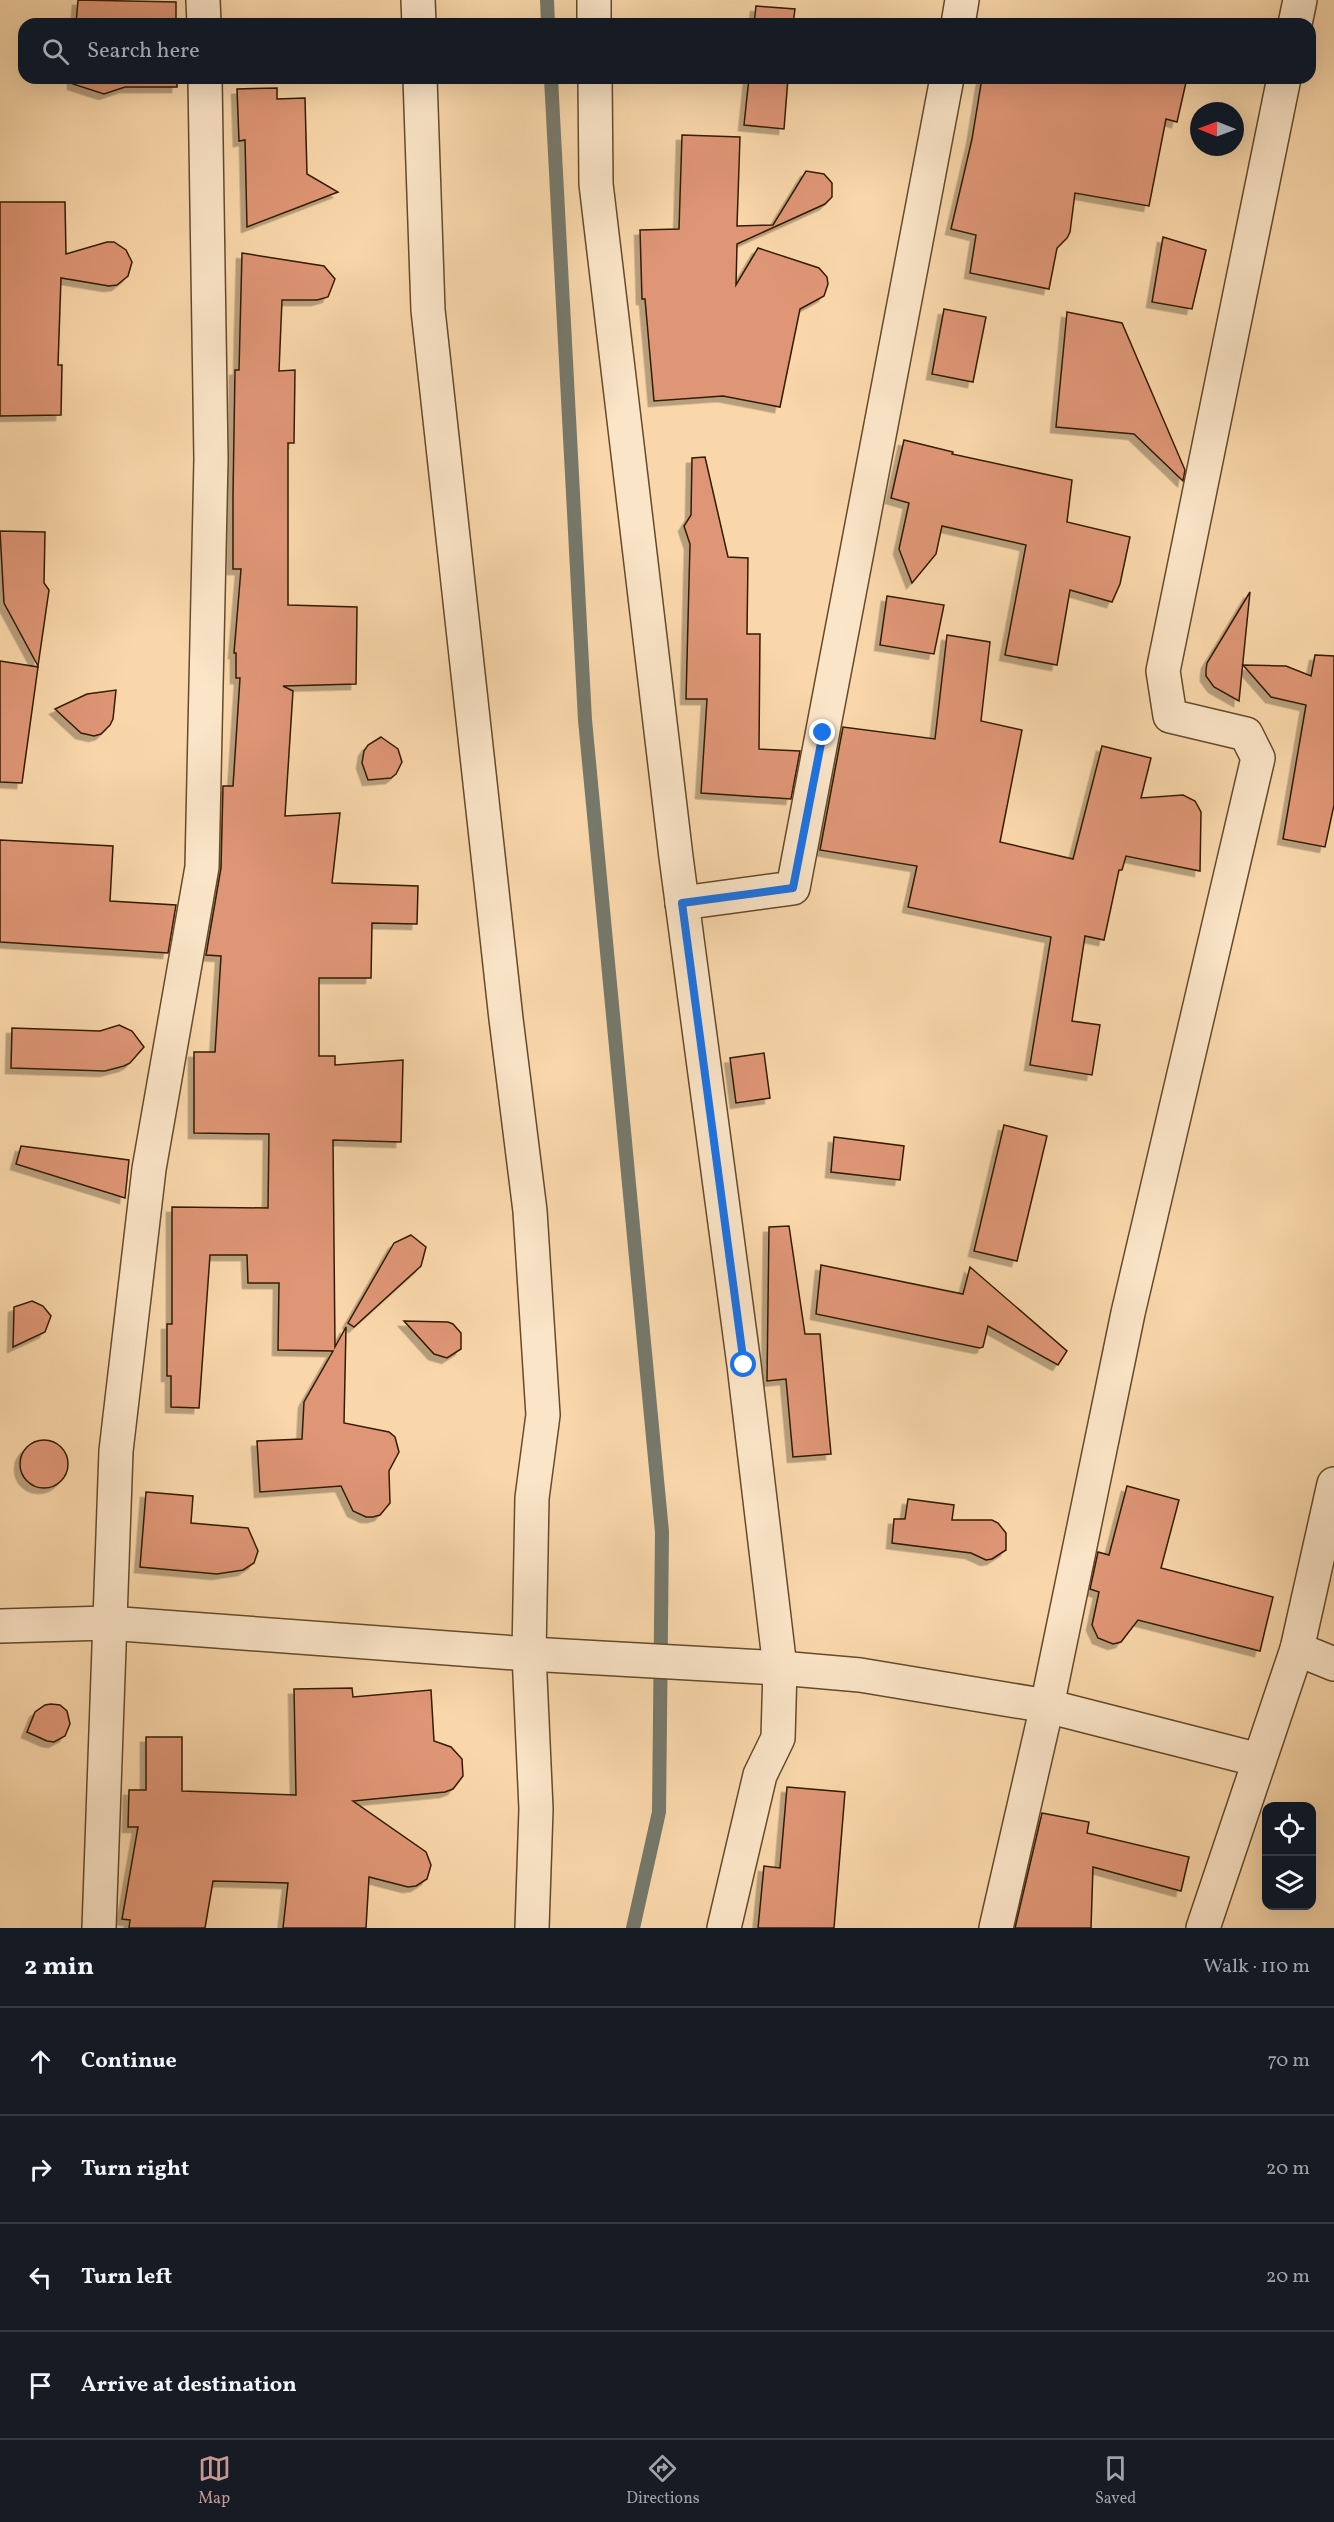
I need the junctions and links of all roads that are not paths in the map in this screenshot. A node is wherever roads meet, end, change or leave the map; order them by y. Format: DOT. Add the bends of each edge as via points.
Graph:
graph roads {
  1 [pos="203,0"];
  2 [pos="418,0"];
  3 [pos="594,0"];
  4 [pos="962,0"];
  5 [pos="1300,0"];
  6 [pos="204,18"];
  7 [pos="419,18"];
  8 [pos="594,18"];
  9 [pos="958,18"];
  10 [pos="1296,18"];
  11 [pos="205,84"];
  12 [pos="420,84"];
  13 [pos="595,84"];
  14 [pos="946,84"];
  15 [pos="1283,84"];
  16 [pos="682,903"];
  17 [pos="1334,1484"];
  18 [pos="108,1623"];
  19 [pos="0,1626"];
  20 [pos="1297,1649"];
  21 [pos="530,1654"];
  22 [pos="1334,1664"];
  23 [pos="780,1668"];
  24 [pos="1047,1706"];
  25 [pos="1259,1760"];
  26 [pos="99,1928"];
  27 [pos="532,1928"];
  28 [pos="724,1928"];
  29 [pos="996,1928"];
  30 [pos="1203,1928"];
  1 -- 6 [label="street"];
  2 -- 7 [label="street"];
  3 -- 8 [label="street"];
  4 -- 9 [label="street"];
  5 -- 10 [label="street"];
  11 -- 18 [label="street" via="212,459 202,867 149,1169 116,1451"];
  12 -- 21 [label="street" via="428,310 530,1211 543,1414 532,1498"];
  13 -- 16 [label="street" via="596,184"];
  14 -- 16 [label="street" via="793,888"];
  15 -- 24 [label="street" via="1163,670 1170,716 1246,734 1258,758 1128,1313"];
  16 -- 23 [label="street"];
  17 -- 20 [label="street"];
  18 -- 19 [label="street"];
  18 -- 21 [label="street"];
  18 -- 26 [label="street"];
  20 -- 22 [label="street"];
  20 -- 25 [label="street"];
  21 -- 23 [label="street"];
  21 -- 27 [label="street" via="536,1809"];
  23 -- 24 [label="street" via="860,1676"];
  23 -- 28 [label="street" via="778,1738 760,1775"];
  24 -- 25 [label="street"];
  24 -- 29 [label="street"];
  25 -- 30 [label="street"];
}
